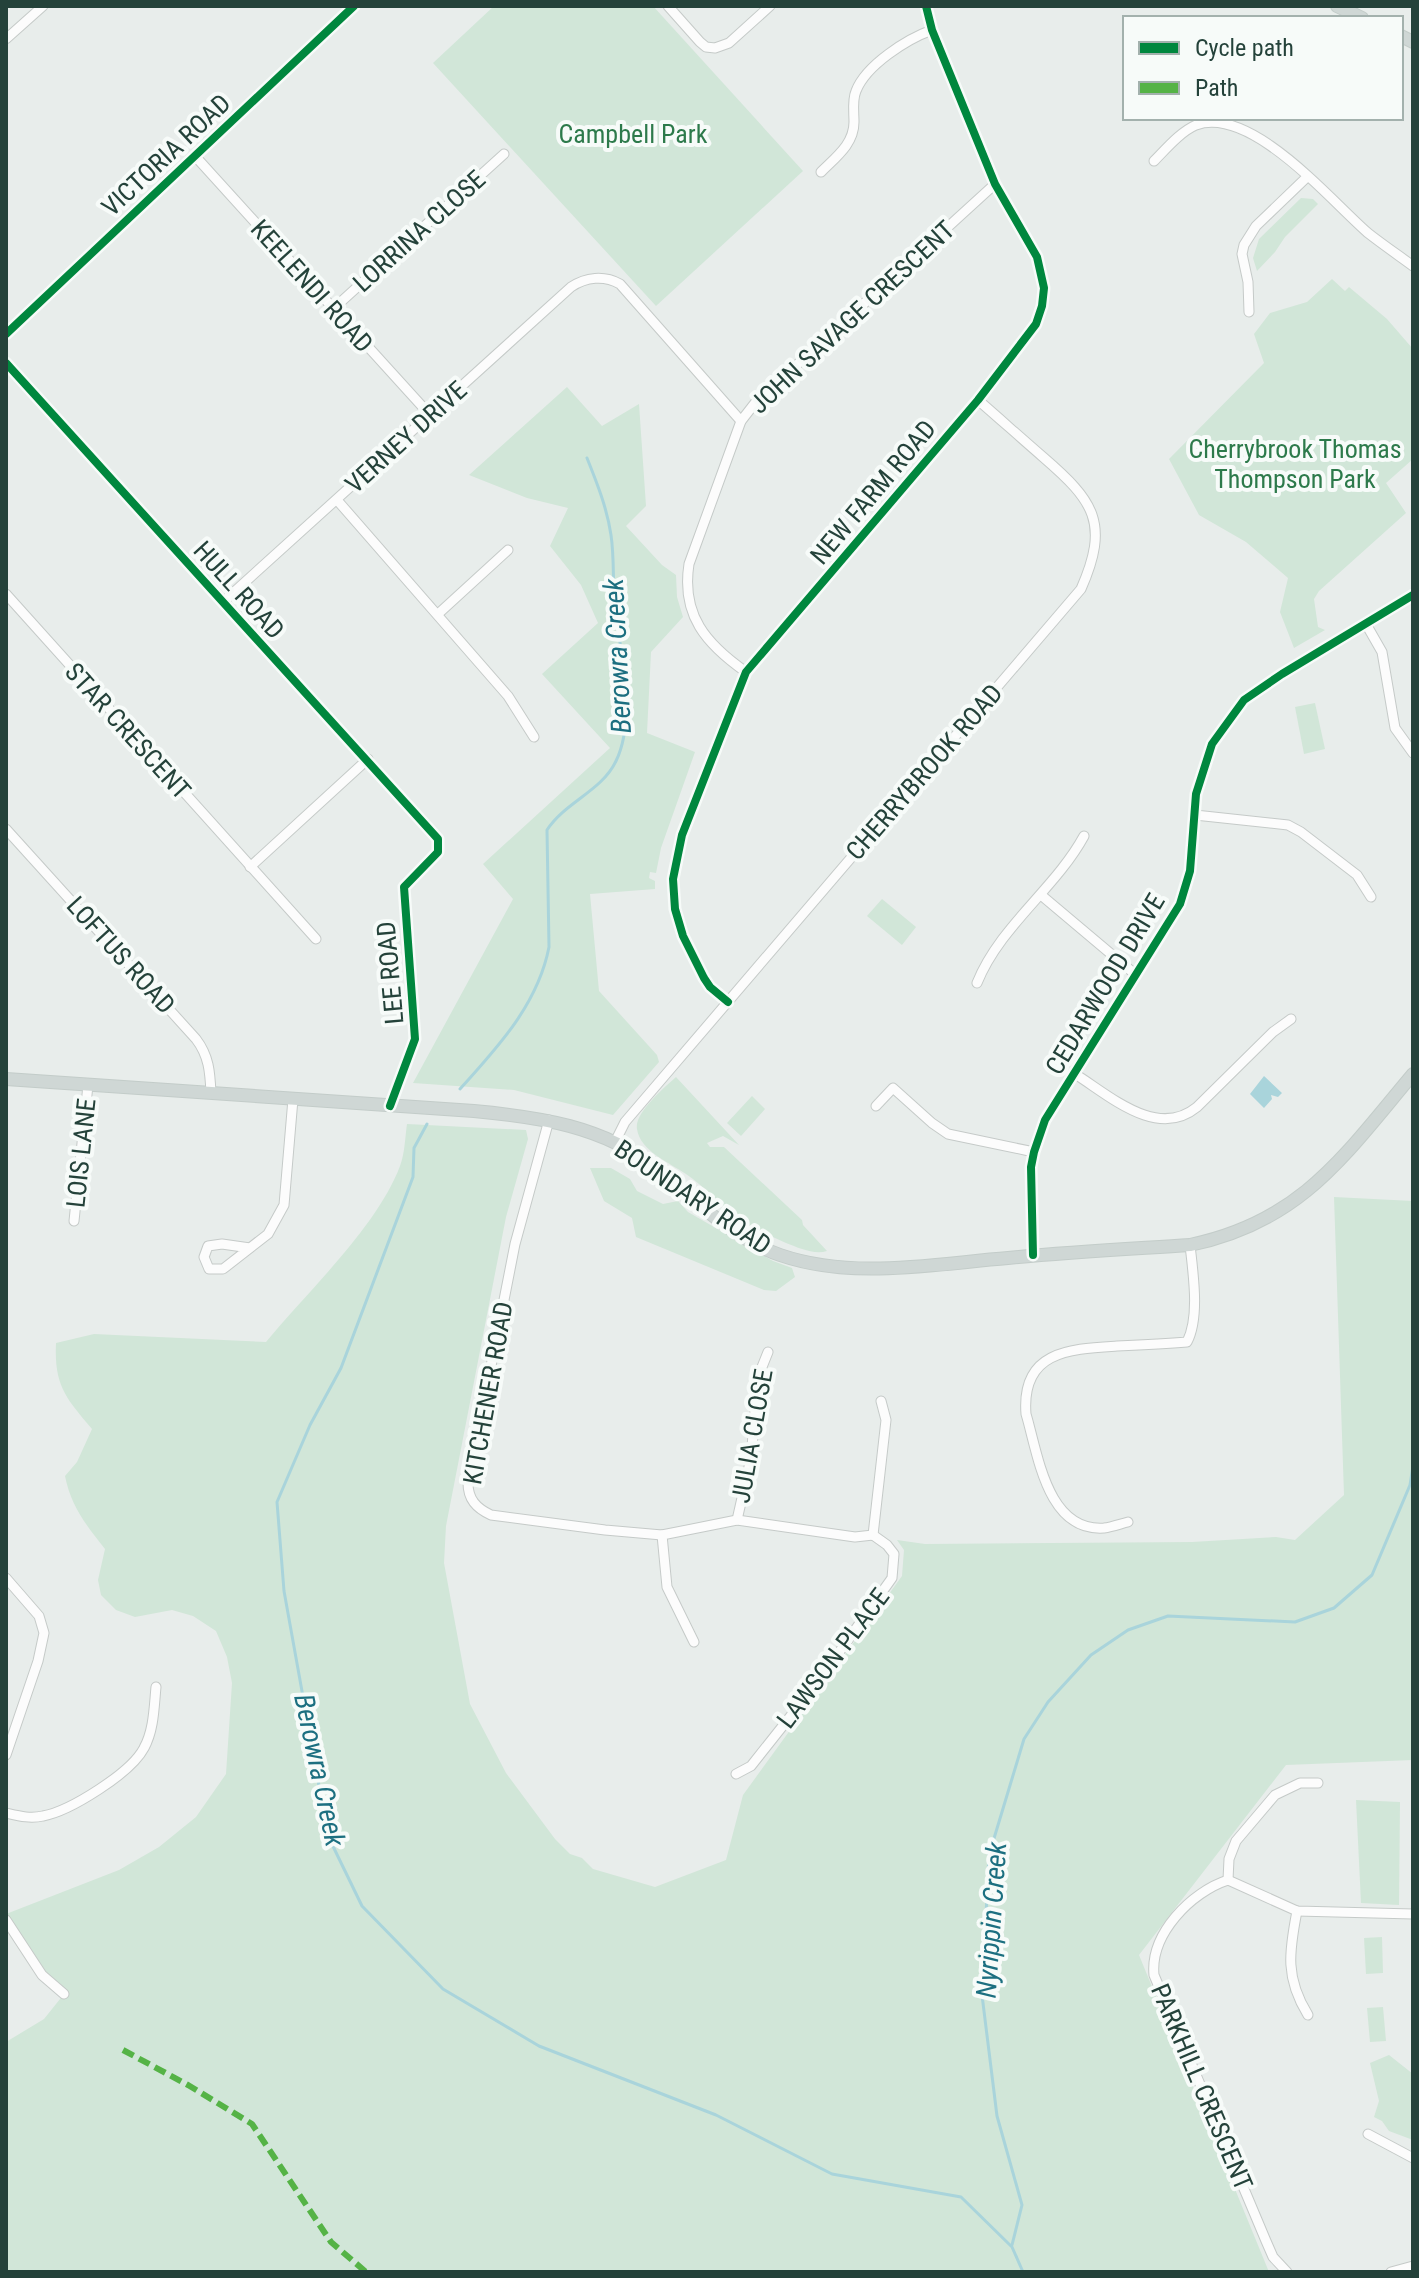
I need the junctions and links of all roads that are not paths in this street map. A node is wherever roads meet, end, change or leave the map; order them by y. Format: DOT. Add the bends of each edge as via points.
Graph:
graph roads {
  1 [pos="43,6"];
  2 [pos="354,6"];
  3 [pos="668,6"];
  4 [pos="770,6"];
  5 [pos="926,6"];
  6 [pos="1337,6"];
  7 [pos="1358,16"];
  8 [pos="932,30"];
  9 [pos="6,39"];
  10 [pos="504,154"];
  11 [pos="195,156"];
  12 [pos="1154,161"];
  13 [pos="821,172"];
  14 [pos="1307,177"];
  15 [pos="995,184"];
  16 [pos="1413,266"];
  17 [pos="333,309"];
  18 [pos="1249,312"];
  19 [pos="6,334"];
  20 [pos="6,363"];
  21 [pos="978,400"];
  22 [pos="430,415"];
  23 [pos="741,421"];
  24 [pos="337,500"];
  25 [pos="508,550"];
  26 [pos="6,594"];
  27 [pos="1413,595"];
  28 [pos="223,602"];
  29 [pos="438,614"];
  30 [pos="1366,624"];
  31 [pos="746,672"];
  32 [pos="534,737"];
  33 [pos="1412,751"];
  34 [pos="368,759"];
  35 [pos="1195,815"];
  36 [pos="6,829"];
  37 [pos="1084,836"];
  38 [pos="440,846"];
  39 [pos="250,867"];
  40 [pos="1041,895"];
  41 [pos="1371,897"];
  42 [pos="316,939"];
  43 [pos="1136,975"];
  44 [pos="977,983"];
  45 [pos="728,1002"];
  46 [pos="1291,1019"];
  47 [pos="1075,1074"];
  48 [pos="1413,1074"];
  49 [pos="6,1079"];
  50 [pos="88,1085"];
  51 [pos="211,1093"];
  52 [pos="293,1099"];
  53 [pos="390,1106"];
  54 [pos="876,1106"];
  55 [pos="549,1120"];
  56 [pos="615,1142"];
  57 [pos="1034,1152"];
  58 [pos="74,1221"];
  59 [pos="1190,1245"];
  60 [pos="250,1248"];
  61 [pos="1033,1255"];
  62 [pos="768,1352"];
  63 [pos="881,1401"];
  64 [pos="737,1520"];
  65 [pos="1128,1522"];
  66 [pos="662,1535"];
  67 [pos="873,1535"];
  68 [pos="6,1578"];
  69 [pos="694,1642"];
  70 [pos="156,1687"];
  71 [pos="6,1755"];
  72 [pos="736,1774"];
  73 [pos="1318,1783"];
  74 [pos="6,1813"];
  75 [pos="1228,1880"];
  76 [pos="1297,1911"];
  77 [pos="1413,1914"];
  78 [pos="6,1920"];
  79 [pos="64,1994"];
  80 [pos="1308,2015"];
  81 [pos="1368,2134"];
  82 [pos="1413,2158"];
  83 [pos="1413,2266"];
  84 [pos="1287,2272"];
  85 [pos="1391,2272"];
  1 -- 9 [label="street"];
  2 -- 11 [label="street, VICTORIA ROAD"];
  3 -- 4 [label="street" via="702,45 715,48 729,43"];
  5 -- 8 [label="street, NEW FARM ROAD"];
  6 -- 7 [label="main road"];
  8 -- 13 [label="street" via="911,38 863,77 854,94 854,131 847,147"];
  8 -- 15 [label="street, NEW FARM ROAD"];
  10 -- 17 [label="street, LORRINA CLOSE"];
  11 -- 17 [label="street, KEELENDI ROAD"];
  11 -- 19 [label="street, VICTORIA ROAD"];
  12 -- 14 [label="street" via="1195,126 1213,122 1266,141"];
  14 -- 16 [label="street"];
  14 -- 18 [label="street" via="1256,226 1244,245"];
  15 -- 21 [label="street, NEW FARM ROAD" via="1037,257 1044,288 1036,324"];
  15 -- 23 [label="street, JOHN SAVAGE CRESCENT"];
  17 -- 22 [label="street, KEELENDI ROAD"];
  20 -- 28 [label="street, HULL ROAD"];
  21 -- 31 [label="street, NEW FARM ROAD"];
  21 -- 45 [label="street, CHERRYBROOK ROAD" via="1081,493 1095,529 1093,561 1081,589"];
  22 -- 23 [label="street, VERNEY DRIVE" via="571,287 605,278 620,284"];
  22 -- 24 [label="street, VERNEY DRIVE"];
  23 -- 31 [label="street, JOHN SAVAGE CRESCENT" via="686,583 696,623 724,657"];
  24 -- 28 [label="street, VERNEY DRIVE"];
  24 -- 29 [label="street"];
  25 -- 29 [label="street"];
  26 -- 39 [label="street, STAR CRESCENT"];
  27 -- 30 [label="street, CEDARWOOD DRIVE"];
  28 -- 34 [label="street, HULL ROAD"];
  29 -- 32 [label="street" via="508,696"];
  30 -- 33 [label="street" via="1382,652 1395,728"];
  30 -- 35 [label="street, CEDARWOOD DRIVE" via="1244,700 1212,744"];
  31 -- 45 [label="street, NEW FARM ROAD" via="682,835 673,879 683,936 704,978"];
  34 -- 38 [label="street, HULL ROAD"];
  34 -- 39 [label="street"];
  35 -- 41 [label="street" via="1288,825 1357,875"];
  35 -- 43 [label="street, CEDARWOOD DRIVE" via="1186,888"];
  36 -- 51 [label="street, LOFTUS ROAD" via="196,1039 209,1066"];
  37 -- 40 [label="street"];
  38 -- 53 [label="street, LEE ROAD" via="404,887 415,1039"];
  39 -- 42 [label="street, STAR CRESCENT"];
  40 -- 43 [label="street"];
  40 -- 44 [label="street" via="989,956"];
  43 -- 47 [label="street, CEDARWOOD DRIVE"];
  45 -- 56 [label="street, CHERRYBROOK ROAD" via="625,1122"];
  46 -- 47 [label="street" via="1182,1116 1146,1118"];
  47 -- 57 [label="street, CEDARWOOD DRIVE" via="1045,1120"];
  48 -- 59 [label="main road, BOUNDARY ROAD" via="1331,1172 1296,1201 1223,1239"];
  49 -- 50 [label="main road, BOUNDARY ROAD"];
  50 -- 51 [label="main road, BOUNDARY ROAD"];
  50 -- 58 [label="street, LOIS LANE"];
  51 -- 52 [label="main road, BOUNDARY ROAD"];
  52 -- 53 [label="main road, BOUNDARY ROAD"];
  52 -- 60 [label="street" via="284,1205 268,1234"];
  53 -- 55 [label="main road, BOUNDARY ROAD"];
  54 -- 57 [label="street" via="893,1088 948,1134"];
  55 -- 56 [label="main road, BOUNDARY ROAD"];
  55 -- 66 [label="street, KITCHENER ROAD" via="515,1244 468,1491 491,1515"];
  56 -- 61 [label="main road, BOUNDARY ROAD" via="749,1240 807,1263 868,1269"];
  57 -- 61 [label="street, CEDARWOOD DRIVE"];
  59 -- 61 [label="main road, BOUNDARY ROAD"];
  59 -- 65 [label="street" via="1195,1282 1187,1342 1063,1351 1038,1367 1024,1398 1050,1493 1061,1511 1085,1526"];
  60 -- 60 [label="street" via="223,1269 209,1269 204,1257 208,1246"];
  62 -- 64 [label="street, JULIA CLOSE" via="758,1377 751,1458"];
  63 -- 67 [label="street" via="886,1420"];
  64 -- 66 [label="street, KITCHENER ROAD"];
  64 -- 67 [label="street, KITCHENER ROAD"];
  66 -- 69 [label="street" via="667,1587"];
  67 -- 72 [label="street, LAWSON PLACE" via="894,1554 892,1578 761,1754"];
  68 -- 71 [label="street" via="39,1616 44,1633"];
  70 -- 74 [label="street" via="146,1746 129,1766 55,1813 27,1818"];
  73 -- 75 [label="street" via="1300,1783 1275,1795 1236,1841"];
  75 -- 76 [label="street"];
  75 -- 84 [label="street, PARKHILL CRESCENT" via="1190,1899 1156,1946 1154,1975 1273,2257"];
  76 -- 77 [label="street"];
  76 -- 80 [label="street" via="1290,1951 1292,1983"];
  78 -- 79 [label="street" via="42,1975"];
  81 -- 82 [label="street"];
  83 -- 85 [label="street"];
}
